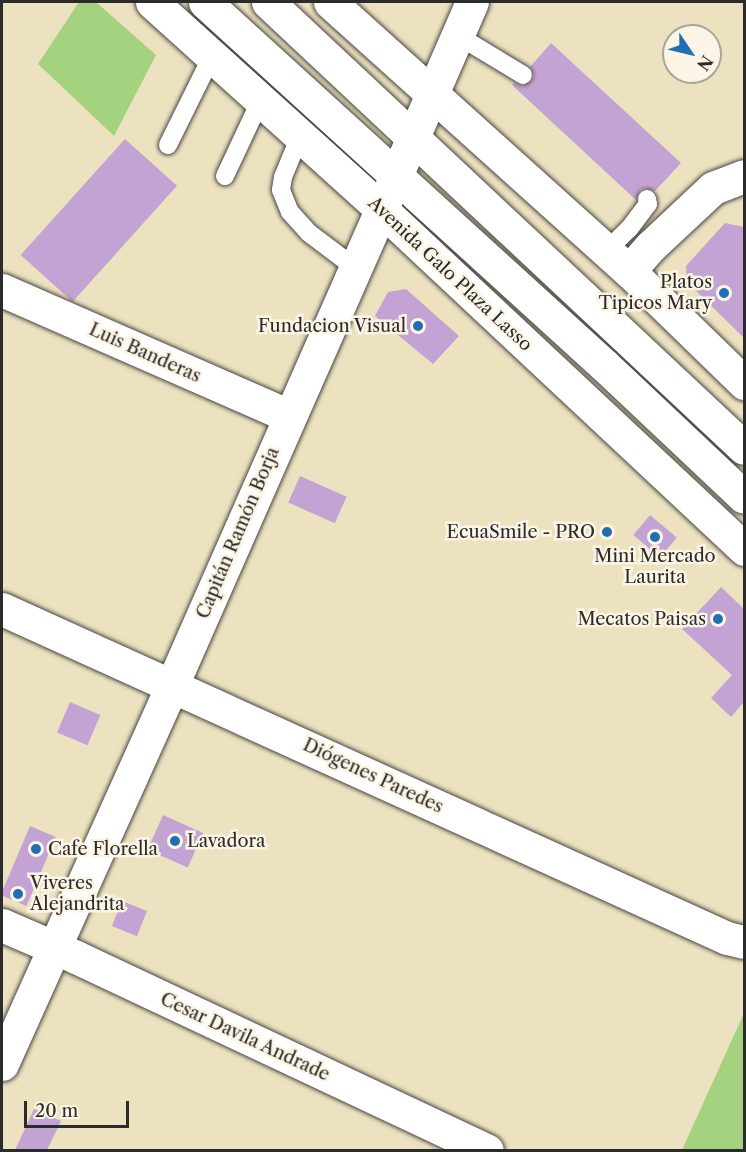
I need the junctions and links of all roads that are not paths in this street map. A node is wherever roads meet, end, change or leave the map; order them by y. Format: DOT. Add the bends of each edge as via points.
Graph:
graph roads {
  1 [pos="152,2"];
  2 [pos="205,2"];
  3 [pos="268,2"];
  4 [pos="330,2"];
  5 [pos="472,2"];
  6 [pos="457,35"];
  7 [pos="213,56"];
  8 [pos="523,75"];
  9 [pos="432,94"];
  10 [pos="261,99"];
  11 [pos="300,136"];
  12 [pos="413,138"];
  13 [pos="168,145"];
  14 [pos="225,176"];
  15 [pos="395,176"];
  16 [pos="744,176"];
  17 [pos="647,199"];
  18 [pos="380,208"];
  19 [pos="618,261"];
  20 [pos="354,267"];
  21 [pos="2,290"];
  22 [pos="744,383"];
  23 [pos="289,416"];
  24 [pos="744,448"];
  25 [pos="744,498"];
  26 [pos="744,549"];
  27 [pos="2,609"];
  28 [pos="172,685"];
  29 [pos="2,926"];
  30 [pos="744,942"];
  31 [pos="53,948"];
  32 [pos="2,1064"];
  33 [pos="488,1150"];
  1 -- 7 [label="street, Avenida Galo Plaza Lasso"];
  2 -- 15 [label="street, Avenida Galo Plaza Lasso"];
  3 -- 12 [label="street"];
  4 -- 9 [label="street"];
  5 -- 6 [label="street, Capitán Ramón Borja"];
  6 -- 8 [label="lane"];
  6 -- 9 [label="street, Capitán Ramón Borja"];
  7 -- 10 [label="street, Avenida Galo Plaza Lasso"];
  7 -- 13 [label="lane"];
  9 -- 12 [label="street, Capitán Ramón Borja"];
  9 -- 19 [label="street"];
  10 -- 11 [label="street, Avenida Galo Plaza Lasso"];
  10 -- 14 [label="lane"];
  11 -- 18 [label="street, Avenida Galo Plaza Lasso"];
  11 -- 20 [label="lane" via="281,190 290,212 309,233"];
  12 -- 15 [label="street, Capitán Ramón Borja"];
  12 -- 24 [label="street"];
  15 -- 18 [label="street, Capitán Ramón Borja"];
  15 -- 25 [label="street, Avenida Galo Plaza Lasso"];
  16 -- 19 [label="street" via="713,188 651,246"];
  17 -- 19 [label="lane" via="648,204 634,222"];
  18 -- 20 [label="street, Capitán Ramón Borja"];
  18 -- 26 [label="street, Avenida Galo Plaza Lasso"];
  19 -- 22 [label="street"];
  20 -- 23 [label="street, Capitán Ramón Borja"];
  21 -- 23 [label="street, Luis Banderas"];
  23 -- 28 [label="street, Capitán Ramón Borja"];
  27 -- 28 [label="street, Diógenes Paredes"];
  28 -- 30 [label="street, Diógenes Paredes" via="727,938"];
  28 -- 31 [label="street, Capitán Ramón Borja"];
  29 -- 31 [label="street, Cesar Davila Andrade"];
  31 -- 32 [label="street, Capitán Ramón Borja"];
  31 -- 33 [label="street, Cesar Davila Andrade"];
}
